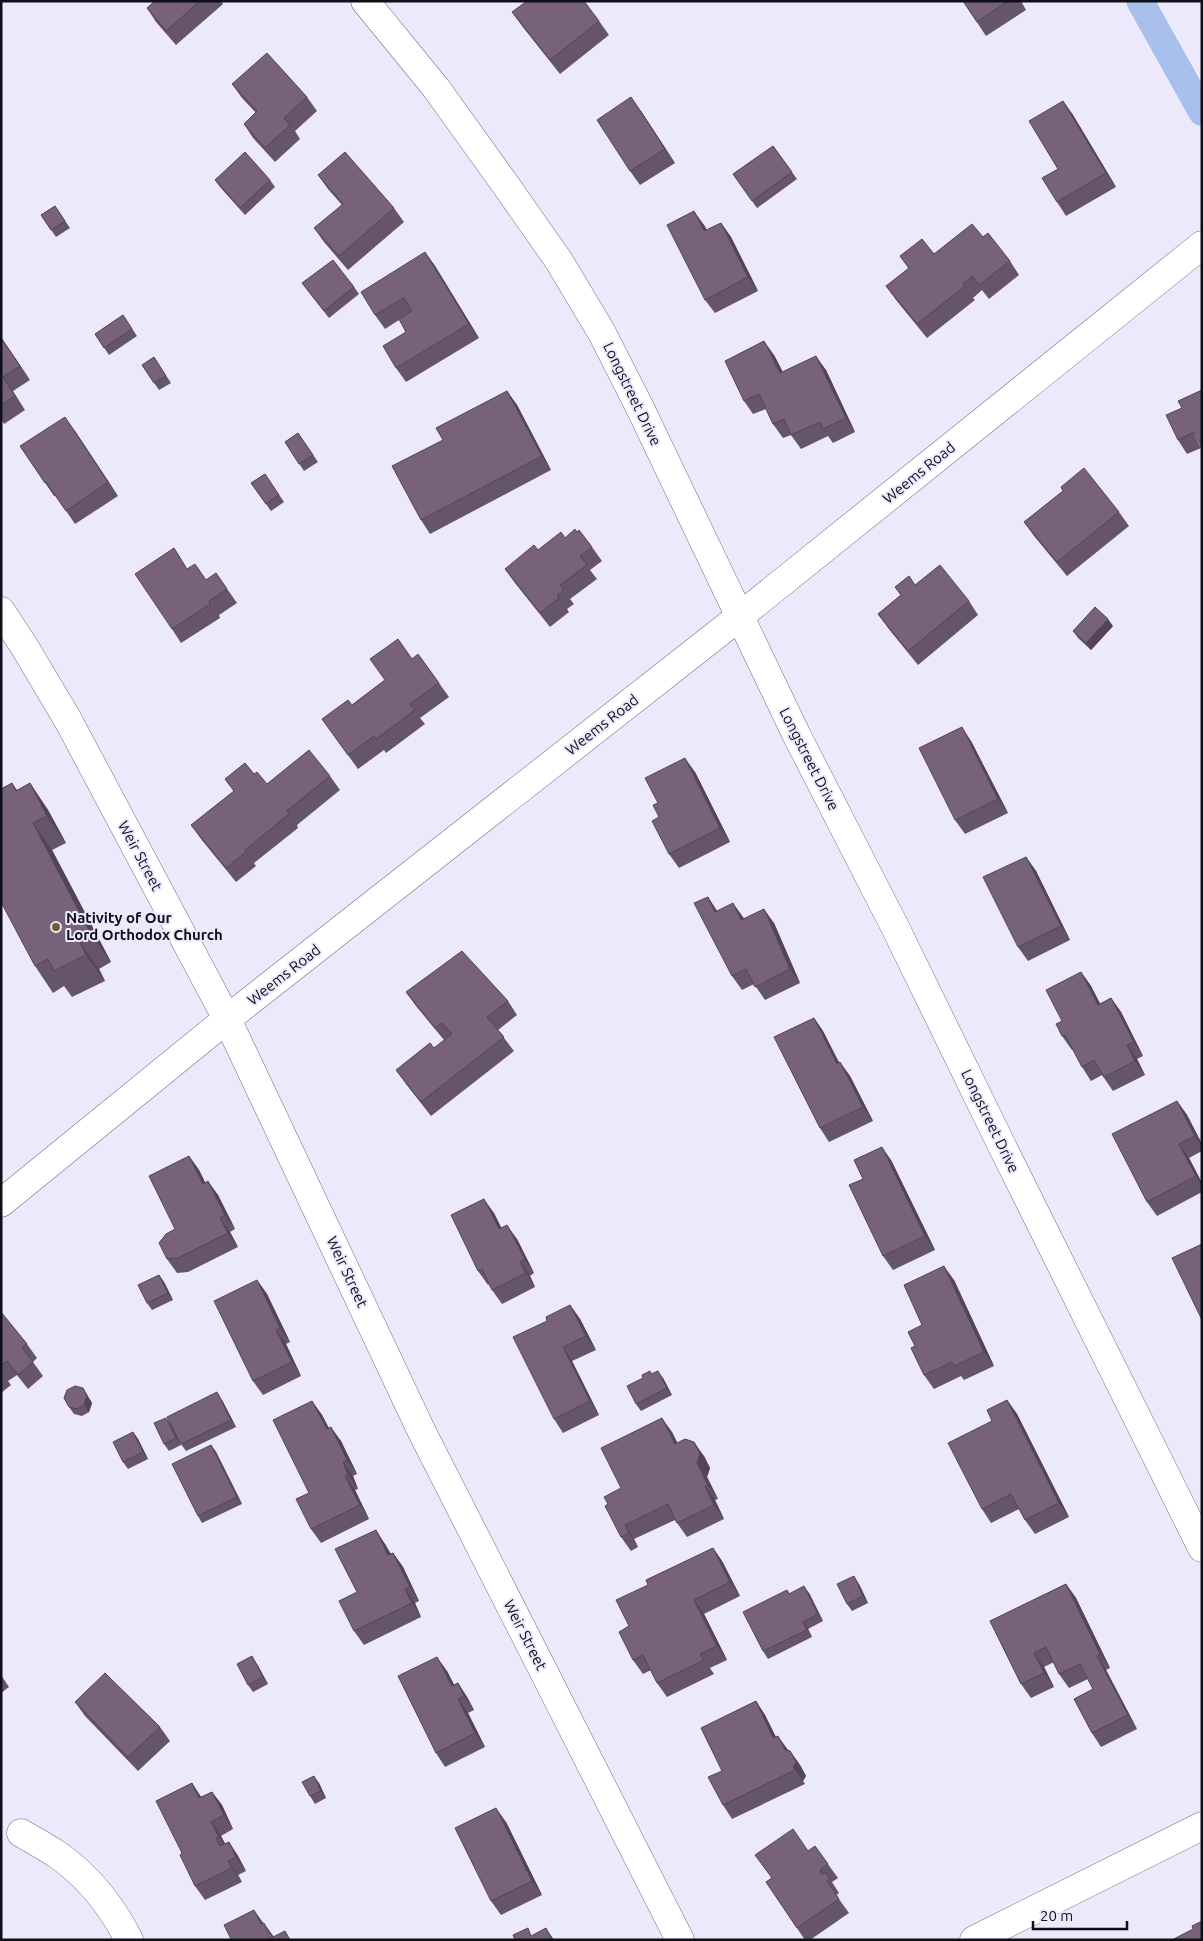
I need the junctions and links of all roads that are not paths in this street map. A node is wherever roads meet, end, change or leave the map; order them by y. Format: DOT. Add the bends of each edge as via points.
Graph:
graph roads {
  1 [pos="365,1"];
  2 [pos="1140,1"];
  3 [pos="1202,112"];
  4 [pos="1202,245"];
  5 [pos="1,611"];
  6 [pos="739,617"];
  7 [pos="227,1019"];
  8 [pos="1,1203"];
  9 [pos="1202,1548"];
  10 [pos="1202,1826"];
  11 [pos="21,1833"];
  12 [pos="129,1940"];
  13 [pos="680,1940"];
  14 [pos="974,1940"];
  1 -- 6 [label="street, Longstreet Drive" via="436,88 559,260 602,333"];
  2 -- 3 [label="main road"];
  4 -- 6 [label="street, Weems Road"];
  5 -- 7 [label="street, Weir Street" via="68,720"];
  6 -- 7 [label="street, Weems Road"];
  6 -- 9 [label="street, Longstreet Drive"];
  7 -- 8 [label="street, Weems Road"];
  7 -- 13 [label="street, Weir Street" via="421,1430"];
  10 -- 14 [label="street"];
  11 -- 12 [label="street" via="58,1855 90,1883 118,1917"];
}
